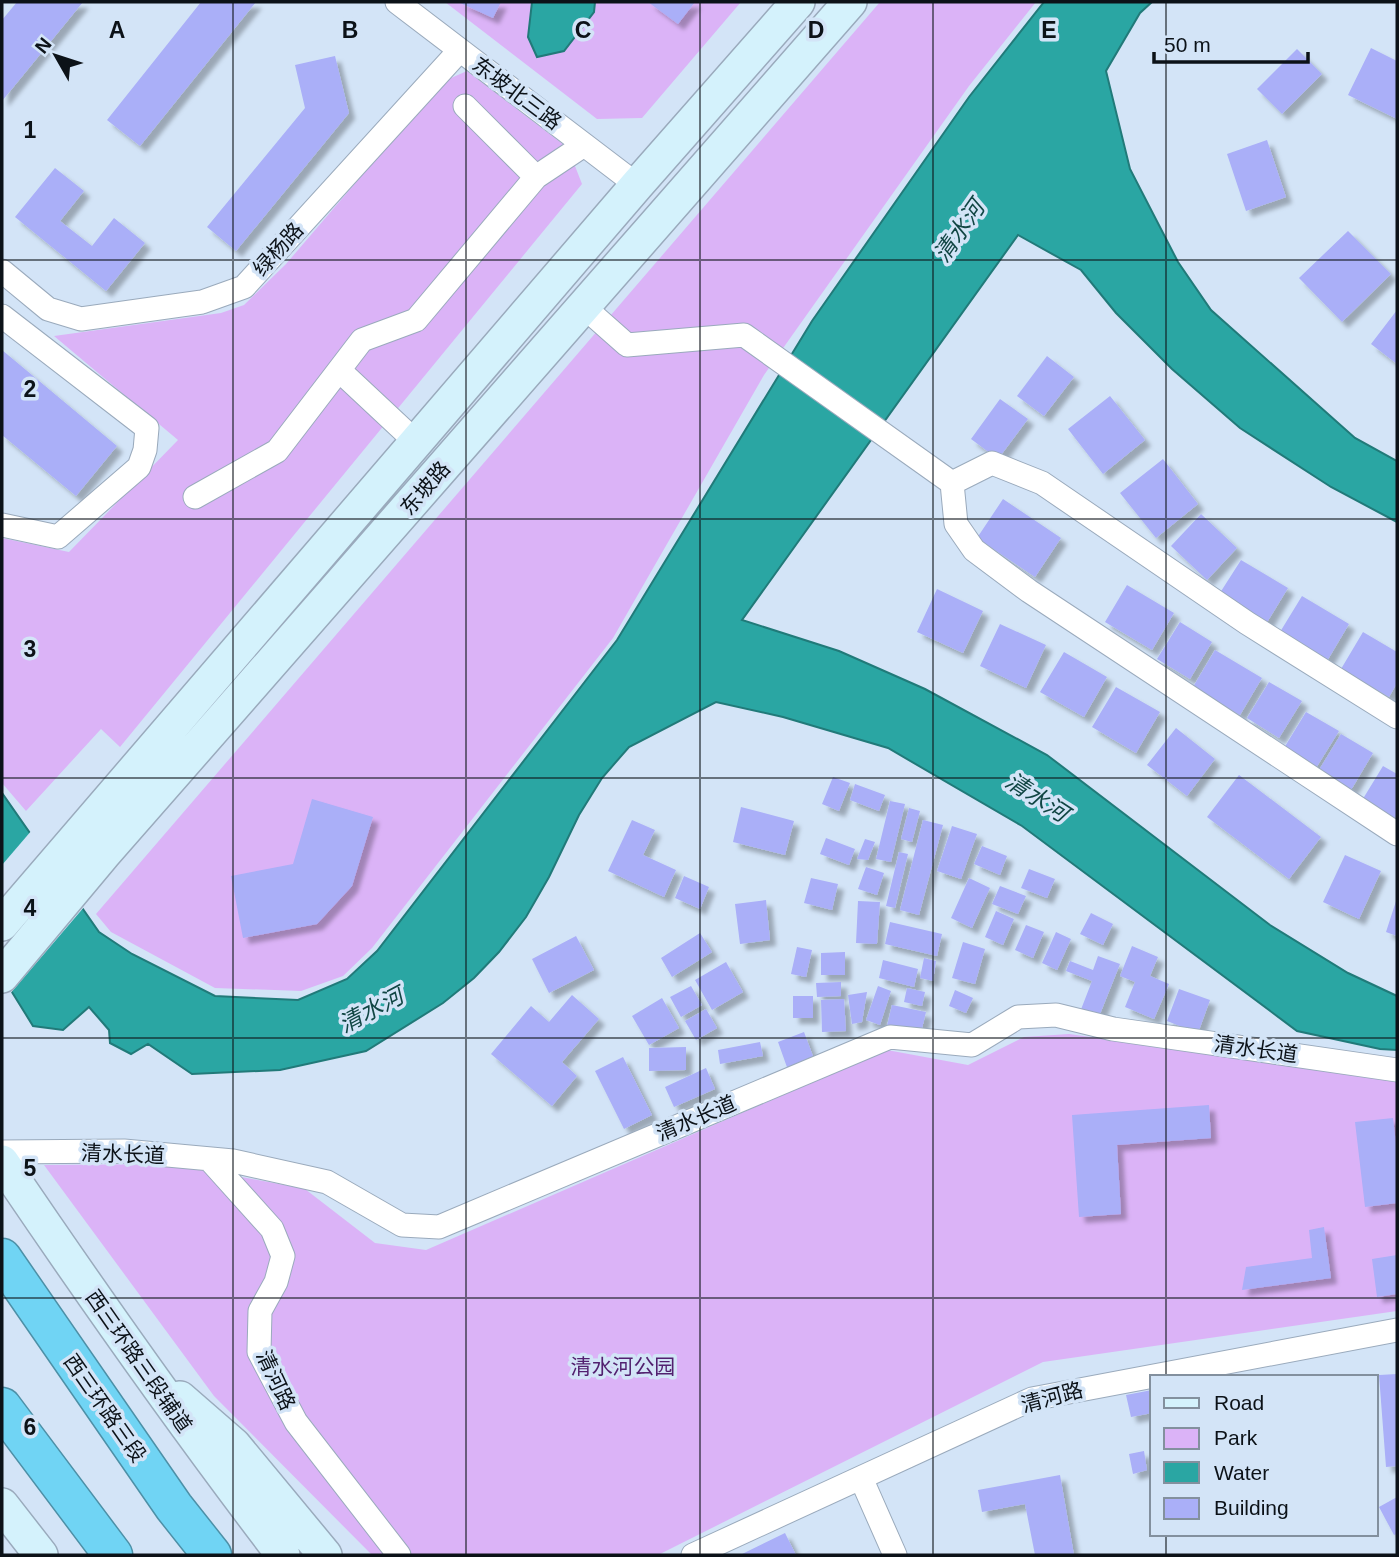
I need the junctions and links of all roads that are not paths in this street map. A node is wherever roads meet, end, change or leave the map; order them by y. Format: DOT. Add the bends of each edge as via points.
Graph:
graph roads {
  1 [pos="397,2"];
  2 [pos="798,2"];
  3 [pos="850,2"];
  4 [pos="460,50"];
  5 [pos="464,106"];
  6 [pos="584,145"];
  7 [pos="536,177"];
  8 [pos="637,185"];
  9 [pos="2,271"];
  10 [pos="584,307"];
  11 [pos="2,316"];
  12 [pos="339,370"];
  13 [pos="416,442"];
  14 [pos="952,483"];
  15 [pos="195,497"];
  16 [pos="2,525"];
  17 [pos="1397,717"];
  18 [pos="1397,834"];
  19 [pos="2,924"];
  20 [pos="2,976"];
  21 [pos="1397,1070"];
  22 [pos="2,1152"];
  23 [pos="209,1159"];
  24 [pos="2,1162"];
  25 [pos="2,1258"];
  26 [pos="1397,1330"];
  27 [pos="141,1363"];
  28 [pos="1159,1375"];
  29 [pos="1150,1377"];
  30 [pos="2,1407"];
  31 [pos="861,1478"];
  32 [pos="2,1506"];
  33 [pos="41,1555"];
  34 [pos="113,1555"];
  35 [pos="212,1555"];
  36 [pos="283,1555"];
  37 [pos="325,1555"];
  38 [pos="400,1555"];
  39 [pos="693,1555"];
  40 [pos="895,1555"];
  1 -- 4 [label="street, 东坡北三路"];
  2 -- 8 [label="main road, 东坡路"];
  3 -- 10 [label="main road, 东坡路"];
  4 -- 6 [label="street, 东坡北三路"];
  4 -- 9 [label="street, 绿杨路" via="244,287 202,302 80,318 48,309"];
  5 -- 7 [label="street"];
  6 -- 7 [label="street"];
  6 -- 8 [label="street, 东坡北三路"];
  7 -- 12 [label="street" via="416,320 362,340"];
  8 -- 13 [label="main road, 东坡路"];
  10 -- 14 [label="street" via="626,345 744,335"];
  10 -- 20 [label="main road, 东坡路"];
  11 -- 16 [label="street" via="148,428 139,467 58,537"];
  12 -- 13 [label="street"];
  12 -- 15 [label="street" via="277,451"];
  13 -- 19 [label="main road, 东坡路"];
  14 -- 17 [label="street" via="992,463 1042,483 1247,623"];
  14 -- 18 [label="street" via="956,524 974,550"];
  21 -- 23 [label="street, 清水长道" via="1113,1029 1056,1015 1018,1017 972,1045 890,1037 439,1227 402,1225 327,1182"];
  22 -- 23 [label="street, 清水长道" via="124,1151"];
  23 -- 38 [label="street, 清河路" via="272,1229 284,1256 260,1311 259,1352 296,1422"];
  24 -- 27 [label="main road, 西三环路三段辅道"];
  25 -- 35 [label="highway, 西三环路三段"];
  26 -- 28 [label="street, 清河路"];
  27 -- 36 [label="main road, 西三环路三段辅道"];
  27 -- 37 [label="main road" via="234,1445"];
  29 -- 31 [label="street, 清河路" via="1032,1399"];
  30 -- 34 [label="highway"];
  31 -- 39 [label="street, 清河路"];
  31 -- 40 [label="street"];
  32 -- 33 [label="main road"];
}
